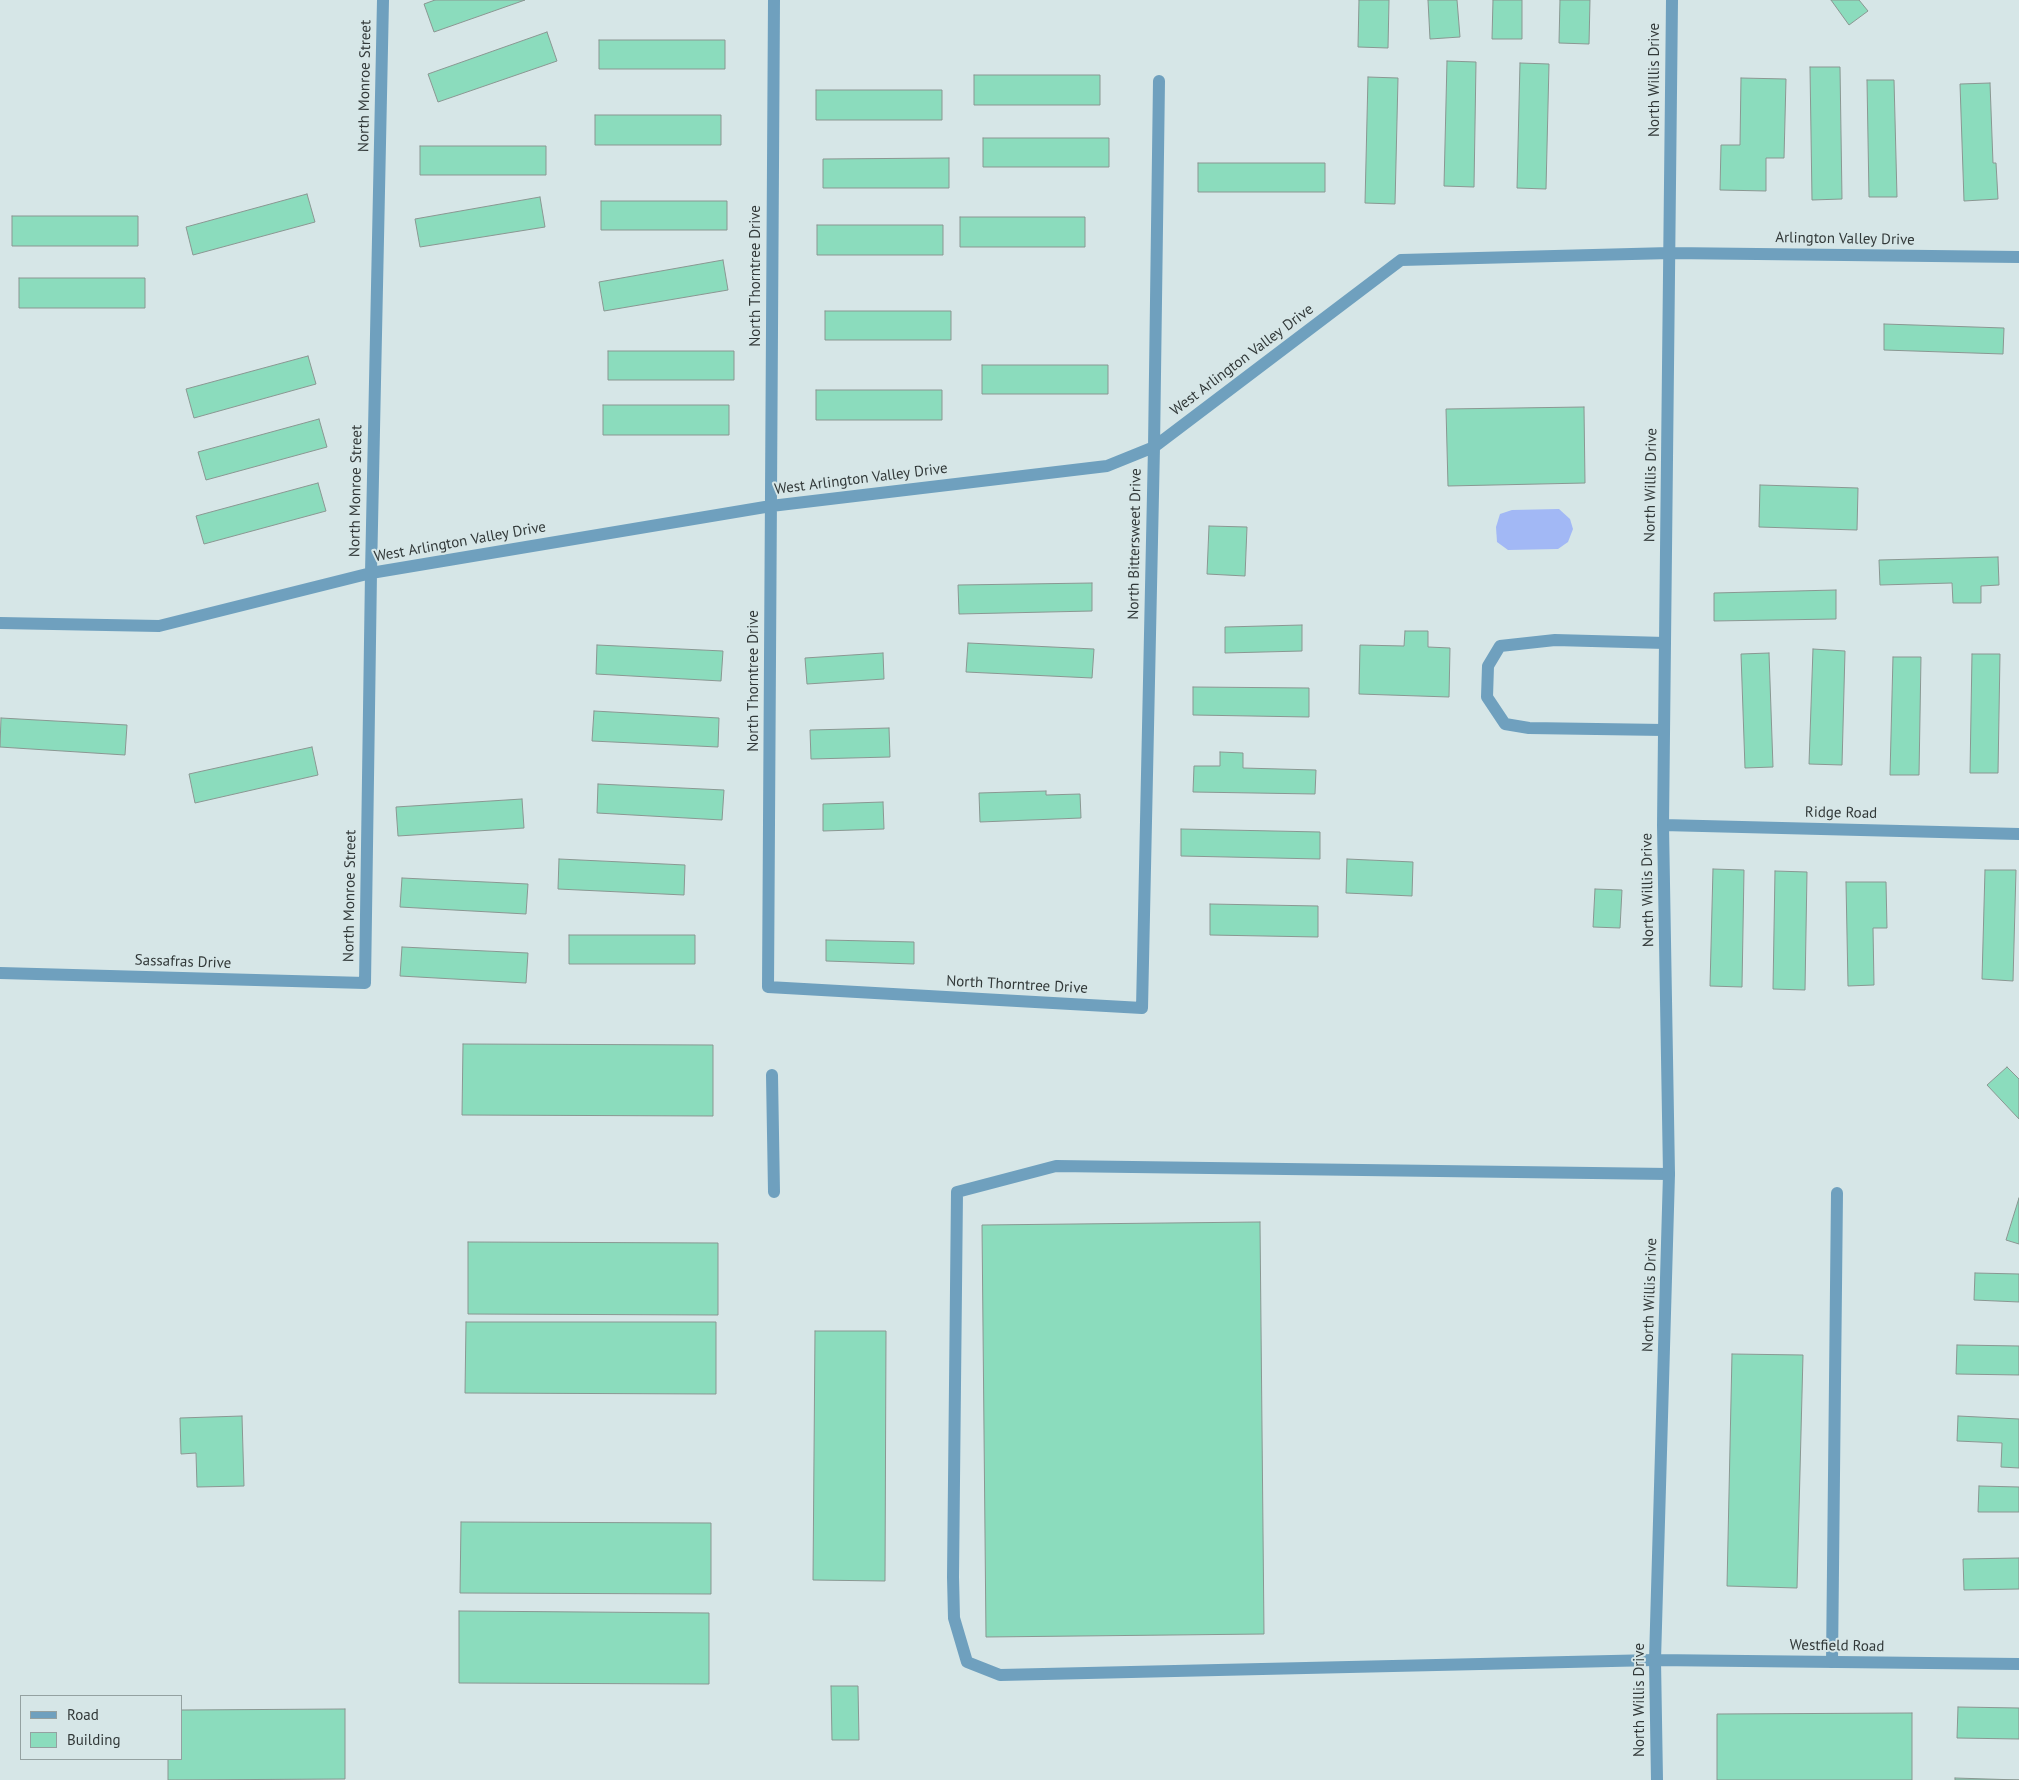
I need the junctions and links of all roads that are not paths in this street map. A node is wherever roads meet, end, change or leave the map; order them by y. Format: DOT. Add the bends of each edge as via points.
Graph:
graph roads {
  1 [pos="382,0"];
  2 [pos="774,0"];
  3 [pos="1672,0"];
  4 [pos="1159,81"];
  5 [pos="1670,254"];
  6 [pos="2019,257"];
  7 [pos="1154,447"];
  8 [pos="771,506"];
  9 [pos="371,574"];
  10 [pos="0,623"];
  11 [pos="1666,643"];
  12 [pos="1664,730"];
  13 [pos="1663,825"];
  14 [pos="2019,834"];
  15 [pos="0,973"];
  16 [pos="366,983"];
  17 [pos="1142,1008"];
  18 [pos="772,1075"];
  19 [pos="1669,1174"];
  20 [pos="774,1192"];
  21 [pos="1837,1193"];
  22 [pos="1655,1660"];
  23 [pos="1832,1662"];
  24 [pos="2019,1664"];
  25 [pos="1657,1780"];
  1 -- 9 [label="street, North Monroe Street"];
  2 -- 8 [label="street, North Thorntree Drive"];
  3 -- 5 [label="street, North Willis Drive"];
  4 -- 7 [label="street, North Bittersweet Drive"];
  5 -- 6 [label="street, Arlington Valley Drive"];
  5 -- 7 [label="street, West Arlington Valley Drive" via="1401,260"];
  5 -- 11 [label="street, North Willis Drive"];
  7 -- 8 [label="street, West Arlington Valley Drive" via="1107,466"];
  7 -- 17 [label="street, North Bittersweet Drive"];
  8 -- 9 [label="street, West Arlington Valley Drive"];
  8 -- 17 [label="street, North Thorntree Drive" via="768,987"];
  9 -- 10 [label="street, West Arlington Valley Drive" via="159,626"];
  9 -- 16 [label="street, North Monroe Street"];
  11 -- 12 [label="street, North Willis Drive"];
  11 -- 12 [label="street" via="1554,640 1500,646 1488,666 1487,697 1505,724 1529,728"];
  12 -- 13 [label="street, North Willis Drive"];
  13 -- 14 [label="street, Ridge Road"];
  13 -- 19 [label="street, North Willis Drive"];
  15 -- 16 [label="street, Sassafras Drive"];
  18 -- 20 [label="street"];
  19 -- 22 [label="street, North Willis Drive"];
  19 -- 22 [label="street, Westfield Road" via="1056,1166 957,1192 953,1577 954,1618 967,1662 1000,1675"];
  21 -- 23 [label="street"];
  22 -- 23 [label="street, Westfield Road"];
  22 -- 25 [label="street, North Willis Drive"];
  23 -- 24 [label="street, Westfield Road"];
}
